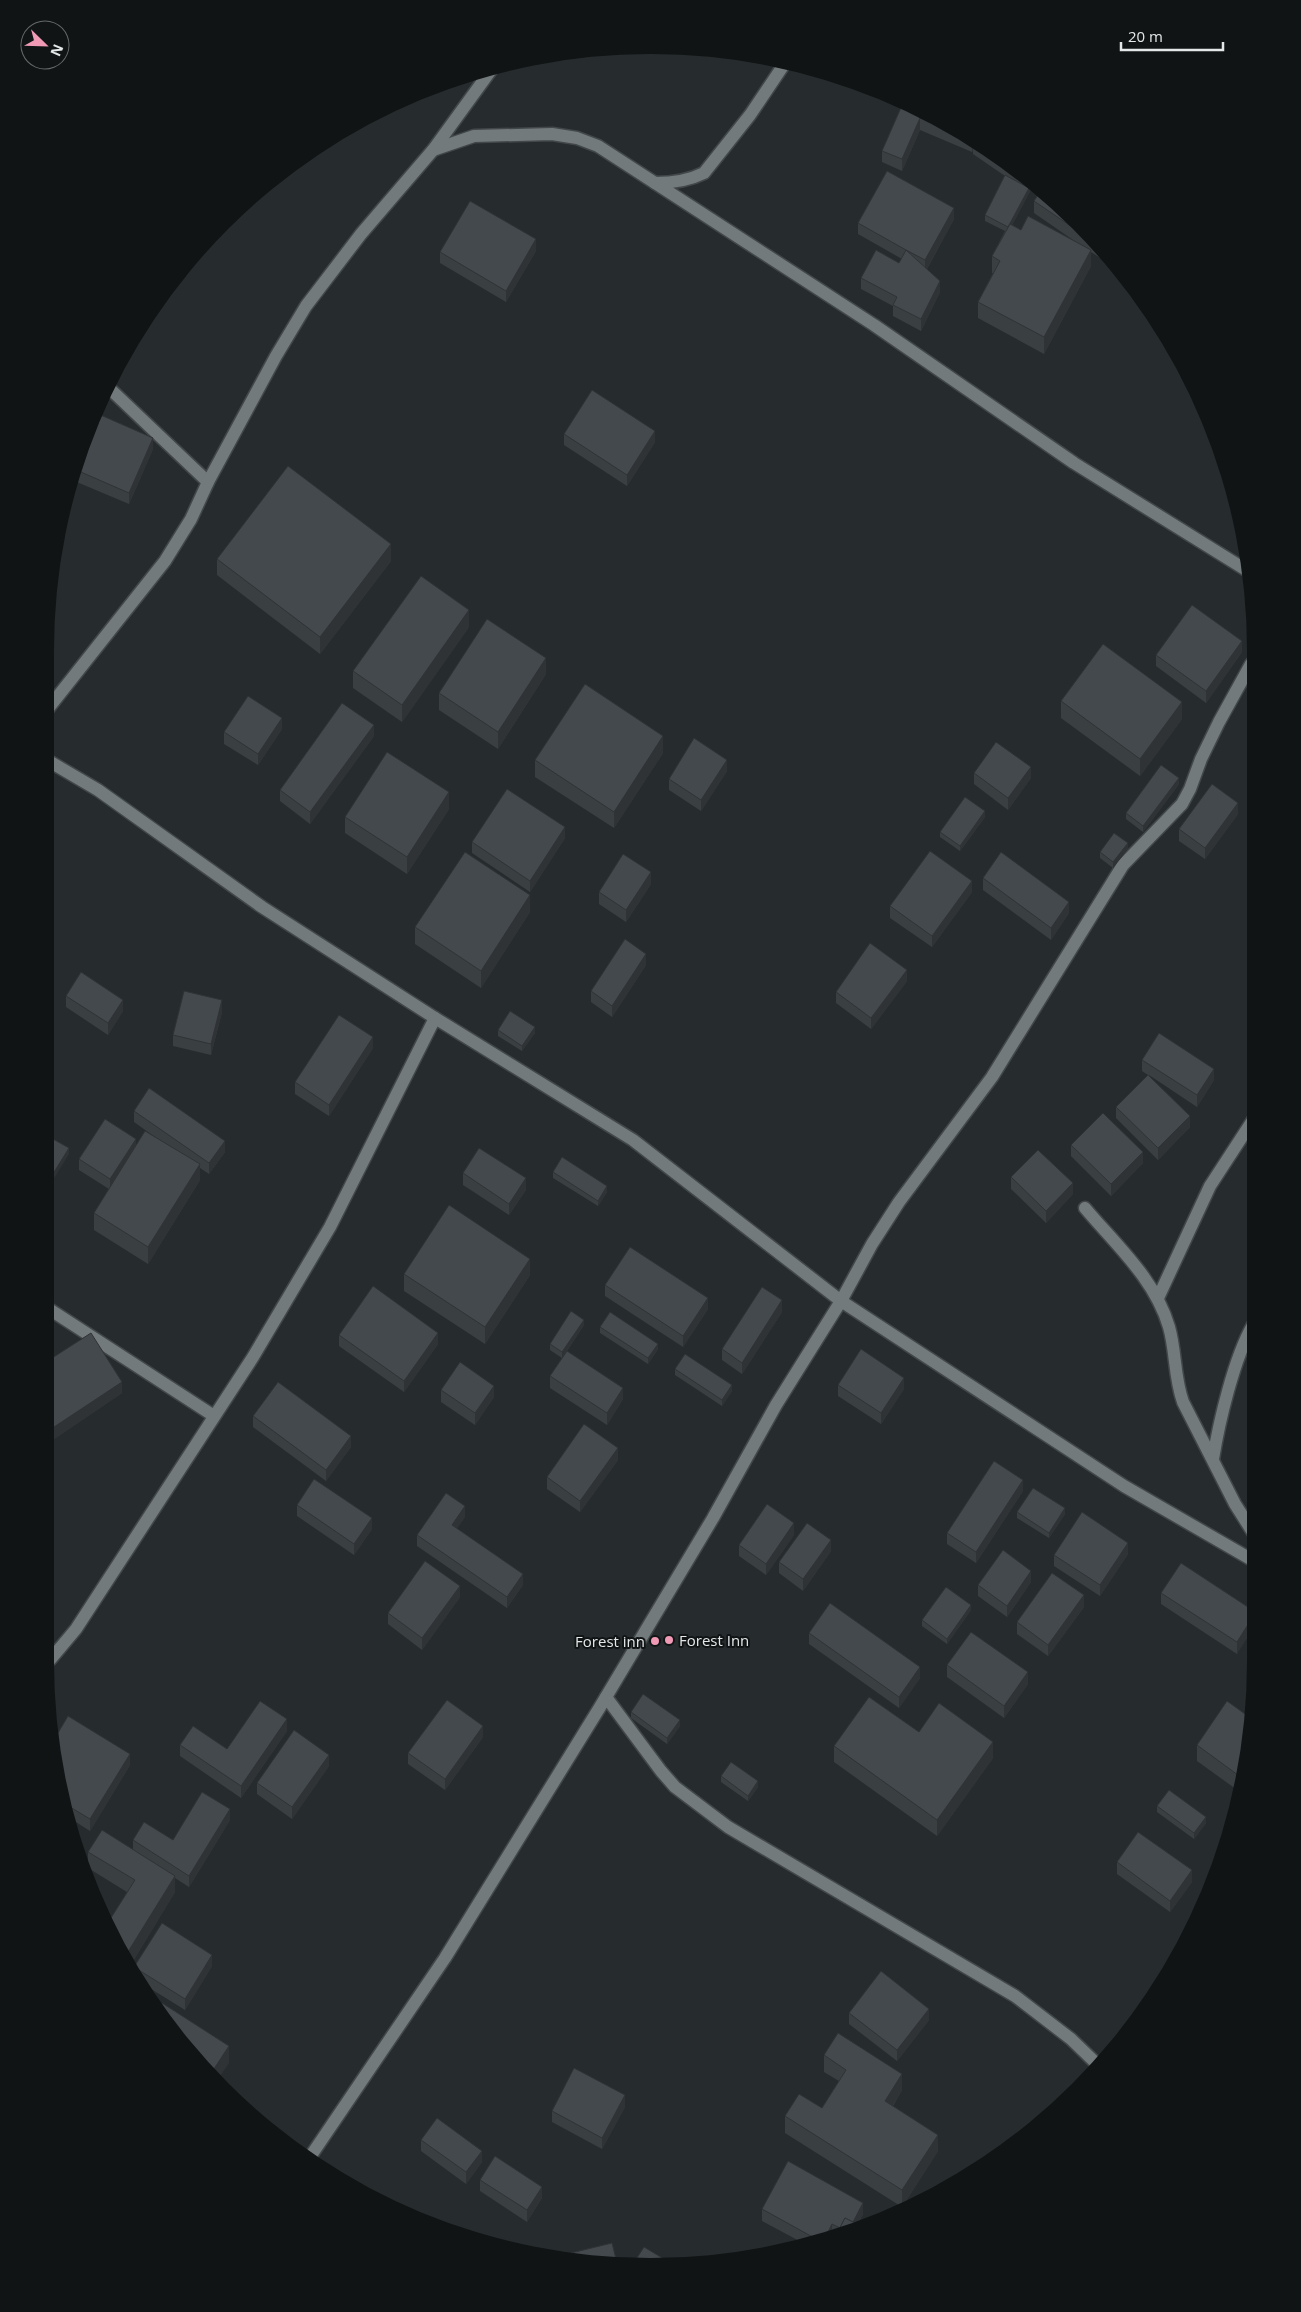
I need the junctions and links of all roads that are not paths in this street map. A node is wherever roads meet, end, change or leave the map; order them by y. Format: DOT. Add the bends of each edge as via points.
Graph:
graph roads {
  1 [pos="781,68"];
  2 [pos="486,77"];
  3 [pos="433,150"];
  4 [pos="655,183"];
  5 [pos="113,392"];
  6 [pos="208,482"];
  7 [pos="1241,567"];
  8 [pos="1247,671"];
  9 [pos="54,701"];
  10 [pos="54,764"];
  11 [pos="435,1018"];
  12 [pos="1247,1129"];
  13 [pos="1085,1208"];
  14 [pos="1158,1298"];
  15 [pos="841,1301"];
  16 [pos="54,1312"];
  17 [pos="1247,1338"];
  18 [pos="214,1416"];
  19 [pos="1213,1460"];
  20 [pos="1247,1523"];
  21 [pos="1247,1557"];
  22 [pos="54,1655"];
  23 [pos="606,1697"];
  24 [pos="1093,2061"];
  25 [pos="313,2153"];
  1 -- 4 [label="street" via="704,173 678,182"];
  2 -- 3 [label="street"];
  3 -- 4 [label="street" via="474,136 552,134 598,146"];
  3 -- 6 [label="street" via="361,234 306,306"];
  4 -- 7 [label="street" via="874,325 1074,463"];
  5 -- 6 [label="street"];
  6 -- 9 [label="street" via="191,519 164,561"];
  8 -- 15 [label="street" via="1201,759 1182,804 1123,865 992,1077 900,1202 872,1244"];
  10 -- 11 [label="street" via="98,790 262,907"];
  11 -- 15 [label="street" via="633,1140"];
  11 -- 18 [label="street" via="330,1227"];
  12 -- 14 [label="street" via="1210,1186"];
  13 -- 14 [label="street" via="1148,1281"];
  14 -- 19 [label="street" via="1169,1329 1178,1388"];
  15 -- 21 [label="street" via="1124,1486"];
  15 -- 23 [label="street" via="776,1404 713,1518"];
  16 -- 18 [label="street"];
  17 -- 19 [label="street" via="1217,1433"];
  18 -- 22 [label="street" via="76,1629"];
  19 -- 20 [label="street"];
  23 -- 24 [label="street" via="675,1787 728,1827 1015,1996"];
  23 -- 25 [label="street" via="445,1958"];
}
